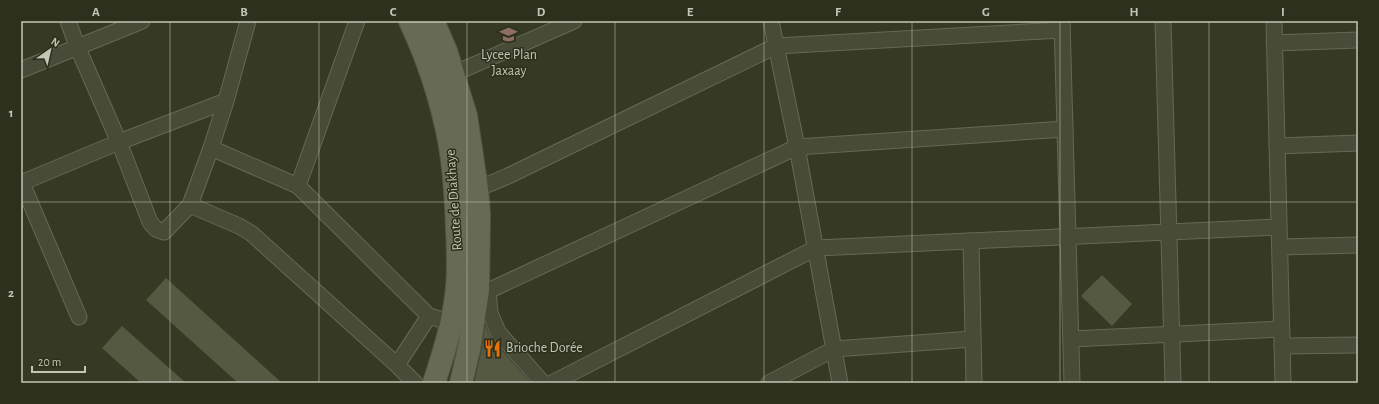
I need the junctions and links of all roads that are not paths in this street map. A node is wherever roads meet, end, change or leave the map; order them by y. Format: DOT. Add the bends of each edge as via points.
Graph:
graph roads {
  1 [pos="68,21"];
  2 [pos="142,21"];
  3 [pos="248,21"];
  4 [pos="357,21"];
  5 [pos="410,21"];
  6 [pos="433,21"];
  7 [pos="574,21"];
  8 [pos="771,21"];
  9 [pos="1163,21"];
  10 [pos="1274,21"];
  11 [pos="1062,26"];
  12 [pos="1358,40"];
  13 [pos="1274,43"];
  14 [pos="77,46"];
  15 [pos="776,46"];
  16 [pos="21,70"];
  17 [pos="453,74"];
  18 [pos="226,101"];
  19 [pos="1065,129"];
  20 [pos="119,142"];
  21 [pos="1358,143"];
  22 [pos="1277,146"];
  23 [pos="797,147"];
  24 [pos="211,148"];
  25 [pos="22,183"];
  26 [pos="298,186"];
  27 [pos="477,189"];
  28 [pos="190,205"];
  29 [pos="1279,227"];
  30 [pos="1169,232"];
  31 [pos="1068,237"];
  32 [pos="972,241"];
  33 [pos="1358,245"];
  34 [pos="1280,247"];
  35 [pos="816,248"];
  36 [pos="483,291"];
  37 [pos="429,316"];
  38 [pos="79,317"];
  39 [pos="452,323"];
  40 [pos="1282,329"];
  41 [pos="1172,334"];
  42 [pos="974,339"];
  43 [pos="1071,339"];
  44 [pos="1358,345"];
  45 [pos="1282,346"];
  46 [pos="834,349"];
  47 [pos="397,365"];
  48 [pos="415,383"];
  49 [pos="434,383"];
  50 [pos="461,383"];
  51 [pos="543,383"];
  52 [pos="552,383"];
  53 [pos="770,383"];
  54 [pos="840,383"];
  55 [pos="974,383"];
  56 [pos="1072,383"];
  57 [pos="1173,383"];
  58 [pos="1282,383"];
  1 -- 14 [label="street"];
  2 -- 14 [label="street"];
  3 -- 18 [label="street"];
  4 -- 26 [label="street"];
  5 -- 39 [label="main road, Route de Diakhaye" via="436,86 449,140 456,197 458,260"];
  6 -- 17 [label="main road, Route de Diakhaye"];
  7 -- 17 [label="street"];
  8 -- 15 [label="street"];
  9 -- 30 [label="street"];
  10 -- 13 [label="street"];
  11 -- 15 [label="street"];
  11 -- 19 [label="street"];
  12 -- 13 [label="street"];
  13 -- 22 [label="street"];
  14 -- 16 [label="street"];
  14 -- 20 [label="street"];
  15 -- 23 [label="street"];
  15 -- 27 [label="street"];
  17 -- 27 [label="main road, Route de Diakhaye" via="466,116"];
  18 -- 20 [label="street"];
  18 -- 24 [label="street"];
  19 -- 23 [label="street"];
  19 -- 31 [label="street"];
  20 -- 25 [label="street"];
  20 -- 28 [label="street" via="150,222 156,229 164,232 167,230"];
  21 -- 22 [label="street"];
  22 -- 29 [label="street"];
  23 -- 35 [label="street"];
  23 -- 36 [label="street"];
  24 -- 26 [label="street"];
  24 -- 28 [label="street"];
  25 -- 38 [label="street"];
  26 -- 37 [label="street"];
  27 -- 36 [label="main road, Route de Diakhaye"];
  28 -- 47 [label="street" via="239,226 251,234"];
  29 -- 30 [label="street"];
  29 -- 34 [label="street"];
  30 -- 31 [label="street"];
  30 -- 41 [label="street"];
  31 -- 32 [label="street"];
  31 -- 43 [label="street"];
  32 -- 35 [label="street"];
  32 -- 42 [label="street"];
  33 -- 34 [label="street"];
  34 -- 40 [label="street"];
  35 -- 46 [label="street"];
  35 -- 52 [label="street"];
  36 -- 50 [label="main road, Route de Diakhaye"];
  36 -- 51 [label="street" via="498,332"];
  37 -- 39 [label="street"];
  37 -- 47 [label="street"];
  39 -- 49 [label="main road, Route de Diakhaye"];
  40 -- 41 [label="street"];
  40 -- 45 [label="street"];
  41 -- 43 [label="street"];
  41 -- 57 [label="street"];
  42 -- 46 [label="street"];
  42 -- 55 [label="street"];
  43 -- 56 [label="street"];
  44 -- 45 [label="street"];
  45 -- 58 [label="street"];
  46 -- 53 [label="street"];
  46 -- 54 [label="street"];
  47 -- 48 [label="street"];
}
